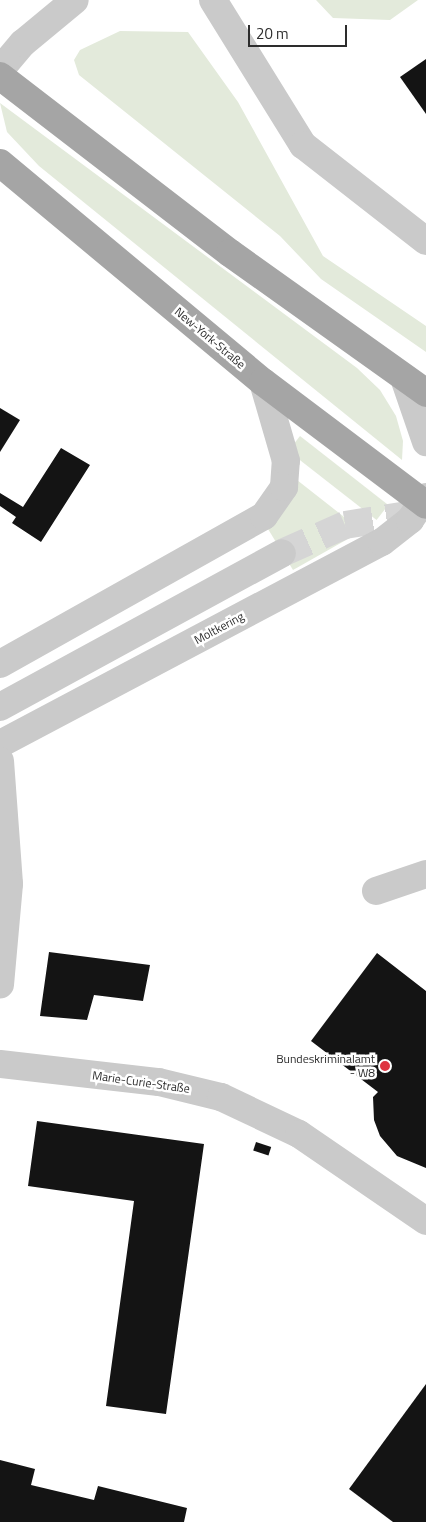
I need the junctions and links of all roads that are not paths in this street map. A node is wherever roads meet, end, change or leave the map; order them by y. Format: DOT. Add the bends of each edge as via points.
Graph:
graph roads {
  1 [pos="75,0"];
  2 [pos="213,0"];
  3 [pos="0,70"];
  4 [pos="0,76"];
  5 [pos="0,163"];
  6 [pos="426,241"];
  7 [pos="404,378"];
  8 [pos="263,382"];
  9 [pos="426,393"];
  10 [pos="426,442"];
  11 [pos="425,502"];
  12 [pos="282,552"];
  13 [pos="2,663"];
  14 [pos="12,701"];
  15 [pos="0,744"];
  16 [pos="0,761"];
  17 [pos="426,874"];
  18 [pos="376,891"];
  19 [pos="0,985"];
  20 [pos="0,1064"];
  21 [pos="426,1221"];
  1 -- 3 [label="street" via="23,43"];
  2 -- 6 [label="street" via="303,144"];
  4 -- 7 [label="main road" via="230,253"];
  5 -- 8 [label="main road, New-York-Straße"];
  7 -- 9 [label="main road"];
  7 -- 10 [label="street"];
  8 -- 11 [label="main road, New-York-Straße"];
  8 -- 13 [label="street" via="286,461 281,493 264,516"];
  11 -- 15 [label="street, Moltkering" via="382,542"];
  12 -- 14 [label="street"];
  16 -- 19 [label="street" via="10,884"];
  17 -- 18 [label="street"];
  20 -- 21 [label="street, Marie-Curie-Straße" via="159,1082 222,1097 299,1134"];
}
